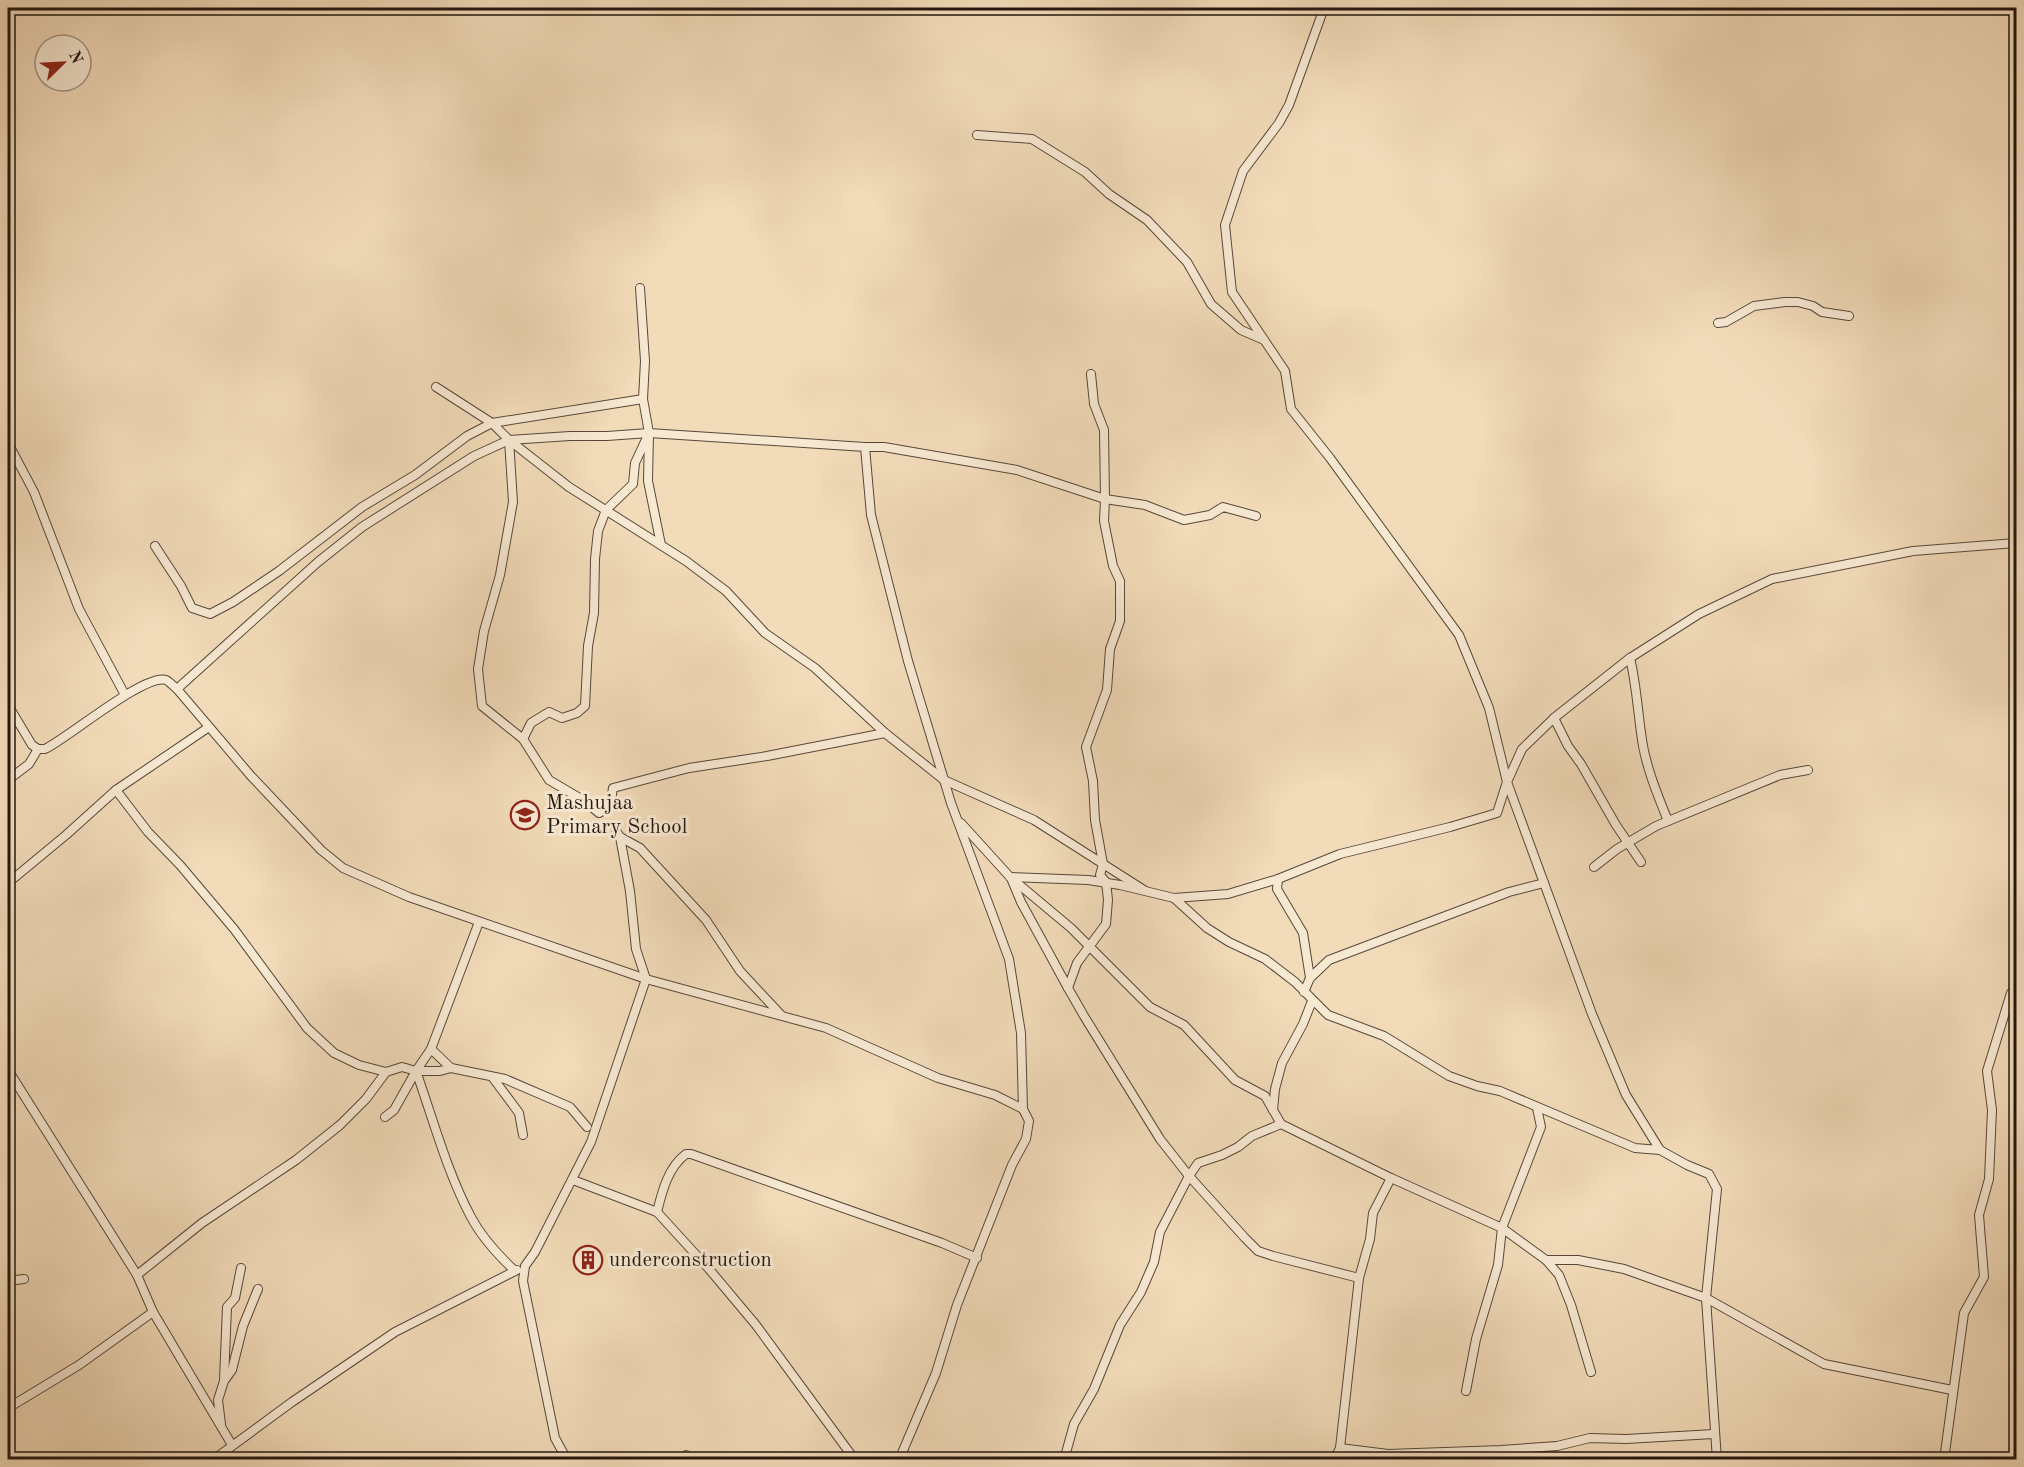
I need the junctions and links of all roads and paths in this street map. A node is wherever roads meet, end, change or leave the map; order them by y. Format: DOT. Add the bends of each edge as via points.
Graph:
graph roads {
  1 [pos="1324,8"];
  2 [pos="977,135"];
  3 [pos="640,288"];
  4 [pos="1849,316"];
  5 [pos="1718,323"];
  6 [pos="1264,340"];
  7 [pos="1091,374"];
  8 [pos="436,387"];
  9 [pos="643,399"];
  10 [pos="492,423"];
  11 [pos="649,433"];
  12 [pos="509,440"];
  13 [pos="8,443"];
  14 [pos="865,447"];
  15 [pos="1105,499"];
  16 [pos="606,510"];
  17 [pos="1256,516"];
  18 [pos="2016,543"];
  19 [pos="662,545"];
  20 [pos="155,546"];
  21 [pos="1630,658"];
  22 [pos="177,689"];
  23 [pos="125,695"];
  24 [pos="8,705"];
  25 [pos="1554,718"];
  26 [pos="209,727"];
  27 [pos="885,733"];
  28 [pos="523,739"];
  29 [pos="38,749"];
  30 [pos="1808,770"];
  31 [pos="8,780"];
  32 [pos="944,780"];
  33 [pos="1508,782"];
  34 [pos="116,790"];
  35 [pos="958,820"];
  36 [pos="1668,821"];
  37 [pos="1628,842"];
  38 [pos="1641,862"];
  39 [pos="1103,864"];
  40 [pos="1594,867"];
  41 [pos="1010,877"];
  42 [pos="1278,879"];
  43 [pos="1106,882"];
  44 [pos="8,883"];
  45 [pos="1544,883"];
  46 [pos="1148,893"];
  47 [pos="1174,898"];
  48 [pos="479,922"];
  49 [pos="1090,947"];
  50 [pos="1310,978"];
  51 [pos="646,979"];
  52 [pos="1068,988"];
  53 [pos="2016,988"];
  54 [pos="1304,992"];
  55 [pos="1312,1000"];
  56 [pos="782,1016"];
  57 [pos="431,1049"];
  58 [pos="451,1068"];
  59 [pos="8,1070"];
  60 [pos="416,1071"];
  61 [pos="386,1072"];
  62 [pos="491,1077"];
  63 [pos="1537,1108"];
  64 [pos="1023,1109"];
  65 [pos="1273,1110"];
  66 [pos="385,1117"];
  67 [pos="1281,1124"];
  68 [pos="587,1127"];
  69 [pos="523,1135"];
  70 [pos="1660,1150"];
  71 [pos="1189,1176"];
  72 [pos="1391,1178"];
  73 [pos="573,1180"];
  74 [pos="657,1212"];
  75 [pos="1502,1228"];
  76 [pos="977,1258"];
  77 [pos="1546,1260"];
  78 [pos="525,1266"];
  79 [pos="241,1268"];
  80 [pos="515,1271"];
  81 [pos="137,1275"];
  82 [pos="1359,1278"];
  83 [pos="24,1279"];
  84 [pos="8,1281"];
  85 [pos="258,1289"];
  86 [pos="1706,1298"];
  87 [pos="153,1312"];
  88 [pos="1591,1372"];
  89 [pos="224,1381"];
  90 [pos="1466,1390"];
  91 [pos="1952,1390"];
  92 [pos="8,1408"];
  93 [pos="221,1426"];
  94 [pos="1714,1434"];
  95 [pos="232,1445"];
  96 [pos="1340,1448"];
  97 [pos="213,1460"];
  98 [pos="567,1460"];
  99 [pos="677,1460"];
  100 [pos="695,1460"];
  101 [pos="855,1460"];
  102 [pos="899,1460"];
  103 [pos="1064,1460"];
  104 [pos="1334,1460"];
  105 [pos="1717,1460"];
  106 [pos="1944,1460"];
  1 -- 6 [label="street" via="1289,105 1243,171 1225,225 1232,292"];
  2 -- 6 [label="street" via="1032,139 1085,172 1147,220 1187,262 1211,304 1241,330"];
  3 -- 9 [label="street" via="645,361"];
  4 -- 5 [label="street" via="1785,302 1754,306"];
  6 -- 33 [label="street" via="1285,371 1291,409 1459,635 1489,708"];
  7 -- 15 [label="street" via="1094,404 1104,430"];
  8 -- 10 [label="street"];
  9 -- 10 [label="street"];
  9 -- 11 [label="street"];
  10 -- 12 [label="street"];
  10 -- 20 [label="street" via="362,507 279,571 210,614 192,608"];
  11 -- 12 [label="street"];
  11 -- 14 [label="street"];
  11 -- 16 [label="street" via="635,463 633,484"];
  11 -- 19 [label="street" via="648,481"];
  12 -- 16 [label="street" via="569,487"];
  12 -- 22 [label="street" via="474,456 362,527"];
  12 -- 28 [label="street" via="513,502 478,669 482,706"];
  13 -- 23 [label="street" via="34,492 80,609"];
  14 -- 15 [label="street" via="1017,470"];
  14 -- 32 [label="street" via="871,515 883,567"];
  15 -- 17 [label="street" via="1145,505 1184,520 1209,515 1223,507"];
  15 -- 39 [label="street" via="1104,521 1120,581 1120,621 1110,649 1107,690 1086,747"];
  16 -- 19 [label="street"];
  16 -- 28 [label="street" via="598,531 585,706 561,718 549,712 531,723"];
  18 -- 21 [label="street" via="1913,551 1772,579 1699,614"];
  19 -- 27 [label="street" via="726,591 765,633 814,668"];
  21 -- 25 [label="street"];
  21 -- 36 [label="street" via="1643,744"];
  22 -- 23 [label="street" via="166,680 155,680"];
  22 -- 26 [label="street"];
  23 -- 29 [label="street" via="55,744"];
  24 -- 29 [label="street"];
  25 -- 33 [label="street" via="1522,749"];
  25 -- 37 [label="street"];
  26 -- 34 [label="street"];
  26 -- 48 [label="street" via="321,850 343,868"];
  27 -- 28 [label="street" via="689,768 613,788 610,807 599,813 549,780"];
  27 -- 32 [label="street"];
  29 -- 31 [label="street" via="29,764"];
  30 -- 36 [label="street" via="1780,776"];
  32 -- 35 [label="street"];
  32 -- 39 [label="street" via="1034,820"];
  33 -- 42 [label="street" via="1497,813 1341,854"];
  33 -- 45 [label="street"];
  34 -- 44 [label="street"];
  34 -- 61 [label="street" via="234,929 307,1028 334,1053 358,1065"];
  35 -- 41 [label="street"];
  35 -- 64 [label="street" via="1010,959 1021,1034"];
  36 -- 37 [label="street"];
  37 -- 38 [label="street"];
  37 -- 40 [label="street"];
  39 -- 43 [label="street" via="1100,875"];
  39 -- 46 [label="street"];
  41 -- 43 [label="street"];
  41 -- 49 [label="street"];
  41 -- 52 [label="street"];
  42 -- 47 [label="street" via="1228,894"];
  42 -- 50 [label="street" via="1277,889 1303,933"];
  43 -- 46 [label="street"];
  43 -- 49 [label="street" via="1106,924"];
  45 -- 50 [label="street" via="1498,896 1329,960"];
  45 -- 70 [label="street" via="1626,1095"];
  46 -- 47 [label="street"];
  47 -- 54 [label="street" via="1207,928 1265,959"];
  48 -- 51 [label="street"];
  48 -- 57 [label="street"];
  49 -- 52 [label="street" via="1077,963"];
  49 -- 65 [label="street" via="1150,1007 1184,1025 1234,1080 1265,1096"];
  50 -- 54 [label="street"];
  51 -- 56 [label="street"];
  51 -- 56 [label="street" via="636,949 630,891 618,834 640,848 698,912 740,971"];
  51 -- 73 [label="street" via="591,1142"];
  52 -- 71 [label="street" via="1160,1139"];
  53 -- 91 [label="street" via="2011,993 1988,1071 1992,1110 1989,1179 1979,1215 1984,1277 1964,1313"];
  54 -- 55 [label="street"];
  55 -- 63 [label="street" via="1328,1015 1384,1036 1449,1076 1500,1091"];
  55 -- 65 [label="street" via="1282,1063"];
  56 -- 64 [label="street" via="826,1028 938,1078 995,1095"];
  57 -- 58 [label="street"];
  57 -- 60 [label="street"];
  58 -- 60 [label="street"];
  58 -- 62 [label="street"];
  59 -- 81 [label="street"];
  60 -- 61 [label="street" via="402,1067"];
  60 -- 66 [label="street" via="394,1110"];
  60 -- 80 [label="street" via="472,1218 496,1254"];
  61 -- 81 [label="street" via="340,1125 296,1160 202,1223"];
  62 -- 68 [label="street" via="505,1079 570,1107"];
  62 -- 69 [label="street" via="519,1113"];
  63 -- 70 [label="street" via="1635,1148"];
  63 -- 75 [label="street" via="1541,1127"];
  64 -- 76 [label="street" via="1029,1121 1026,1139 1012,1165"];
  65 -- 67 [label="street"];
  67 -- 71 [label="street" via="1198,1163"];
  67 -- 72 [label="street"];
  70 -- 86 [label="street" via="1709,1174 1717,1189"];
  71 -- 82 [label="street" via="1258,1251"];
  71 -- 103 [label="street" via="1160,1232 1154,1262 1141,1292 1120,1325 1094,1389 1074,1424"];
  72 -- 75 [label="street"];
  72 -- 82 [label="street" via="1373,1213"];
  73 -- 74 [label="street"];
  73 -- 78 [label="street"];
  74 -- 76 [label="street" via="674,1166 691,1154"];
  74 -- 101 [label="street" via="756,1325"];
  75 -- 77 [label="street"];
  75 -- 90 [label="street" via="1498,1265"];
  76 -- 102 [label="street" via="957,1305 936,1373"];
  77 -- 86 [label="street" via="1578,1260 1624,1269"];
  77 -- 88 [label="street" via="1559,1275"];
  78 -- 80 [label="street"];
  78 -- 98 [label="street" via="523,1281 555,1438"];
  79 -- 89 [label="street" via="235,1298 227,1307"];
  80 -- 95 [label="street" via="395,1332"];
  81 -- 87 [label="street"];
  82 -- 96 [label="street"];
  83 -- 84 [label="street"];
  85 -- 89 [label="street" via="232,1370"];
  86 -- 91 [label="street" via="1824,1364"];
  86 -- 94 [label="street"];
  87 -- 92 [label="street" via="79,1365"];
  87 -- 93 [label="street"];
  89 -- 93 [label="street" via="218,1400"];
  91 -- 106 [label="street"];
  93 -- 95 [label="street"];
  94 -- 96 [label="street" via="1626,1440 1590,1438 1557,1446 1501,1450 1388,1454"];
  94 -- 105 [label="street"];
  95 -- 97 [label="street"];
  96 -- 104 [label="street"];
  99 -- 100 [label="street" via="686,1455"];
}
